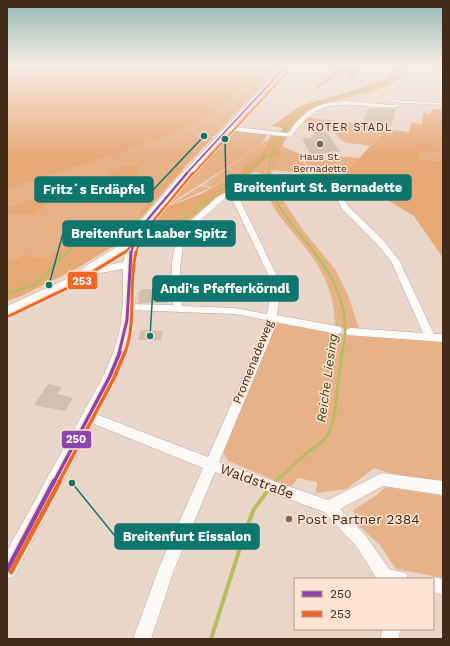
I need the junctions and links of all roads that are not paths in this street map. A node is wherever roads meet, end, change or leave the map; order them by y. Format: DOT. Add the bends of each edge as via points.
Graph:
graph roads {
  1 [pos="258,95"];
  2 [pos="379,100"];
  3 [pos="443,104"];
  4 [pos="398,105"];
  5 [pos="227,128"];
  6 [pos="333,187"];
  7 [pos="136,235"];
  8 [pos="108,258"];
  9 [pos="128,262"];
  10 [pos="79,277"];
  11 [pos="128,307"];
  12 [pos="178,310"];
  13 [pos="7,311"];
  14 [pos="271,318"];
  15 [pos="337,330"];
  16 [pos="351,332"];
  17 [pos="430,337"];
  18 [pos="443,338"];
  19 [pos="88,416"];
  20 [pos="211,465"];
  21 [pos="443,488"];
  22 [pos="329,507"];
  23 [pos="7,570"];
  24 [pos="385,577"];
  25 [pos="142,639"];
  1 -- 5 [label="main road"];
  2 -- 3 [label="street"];
  4 -- 5 [label="street" via="331,102 306,114 296,123 290,135"];
  5 -- 7 [label="main road" via="180,180"];
  6 -- 17 [label="street" via="346,208 395,260"];
  7 -- 8 [label="main road"];
  7 -- 9 [label="main road"];
  8 -- 9 [label="main road"];
  8 -- 10 [label="main road"];
  9 -- 10 [label="main road"];
  9 -- 11 [label="main road"];
  10 -- 13 [label="main road"];
  11 -- 12 [label="street"];
  11 -- 19 [label="main road" via="127,325 118,357"];
  12 -- 14 [label="street" via="236,311"];
  12 -- 14 [label="street, Promenadeweg" via="176,274 184,234 193,222 227,193 234,196 272,274 276,294"];
  14 -- 15 [label="street"];
  14 -- 20 [label="street, Promenadeweg" via="268,332"];
  16 -- 17 [label="street"];
  17 -- 18 [label="street"];
  19 -- 20 [label="street, Waldstraße"];
  19 -- 23 [label="main road"];
  20 -- 22 [label="street, Waldstraße"];
  20 -- 25 [label="street, Promenadeweg" via="166,570"];
  21 -- 22 [label="street" via="382,478"];
  22 -- 24 [label="street, Waldstraße" via="361,541"];
}
